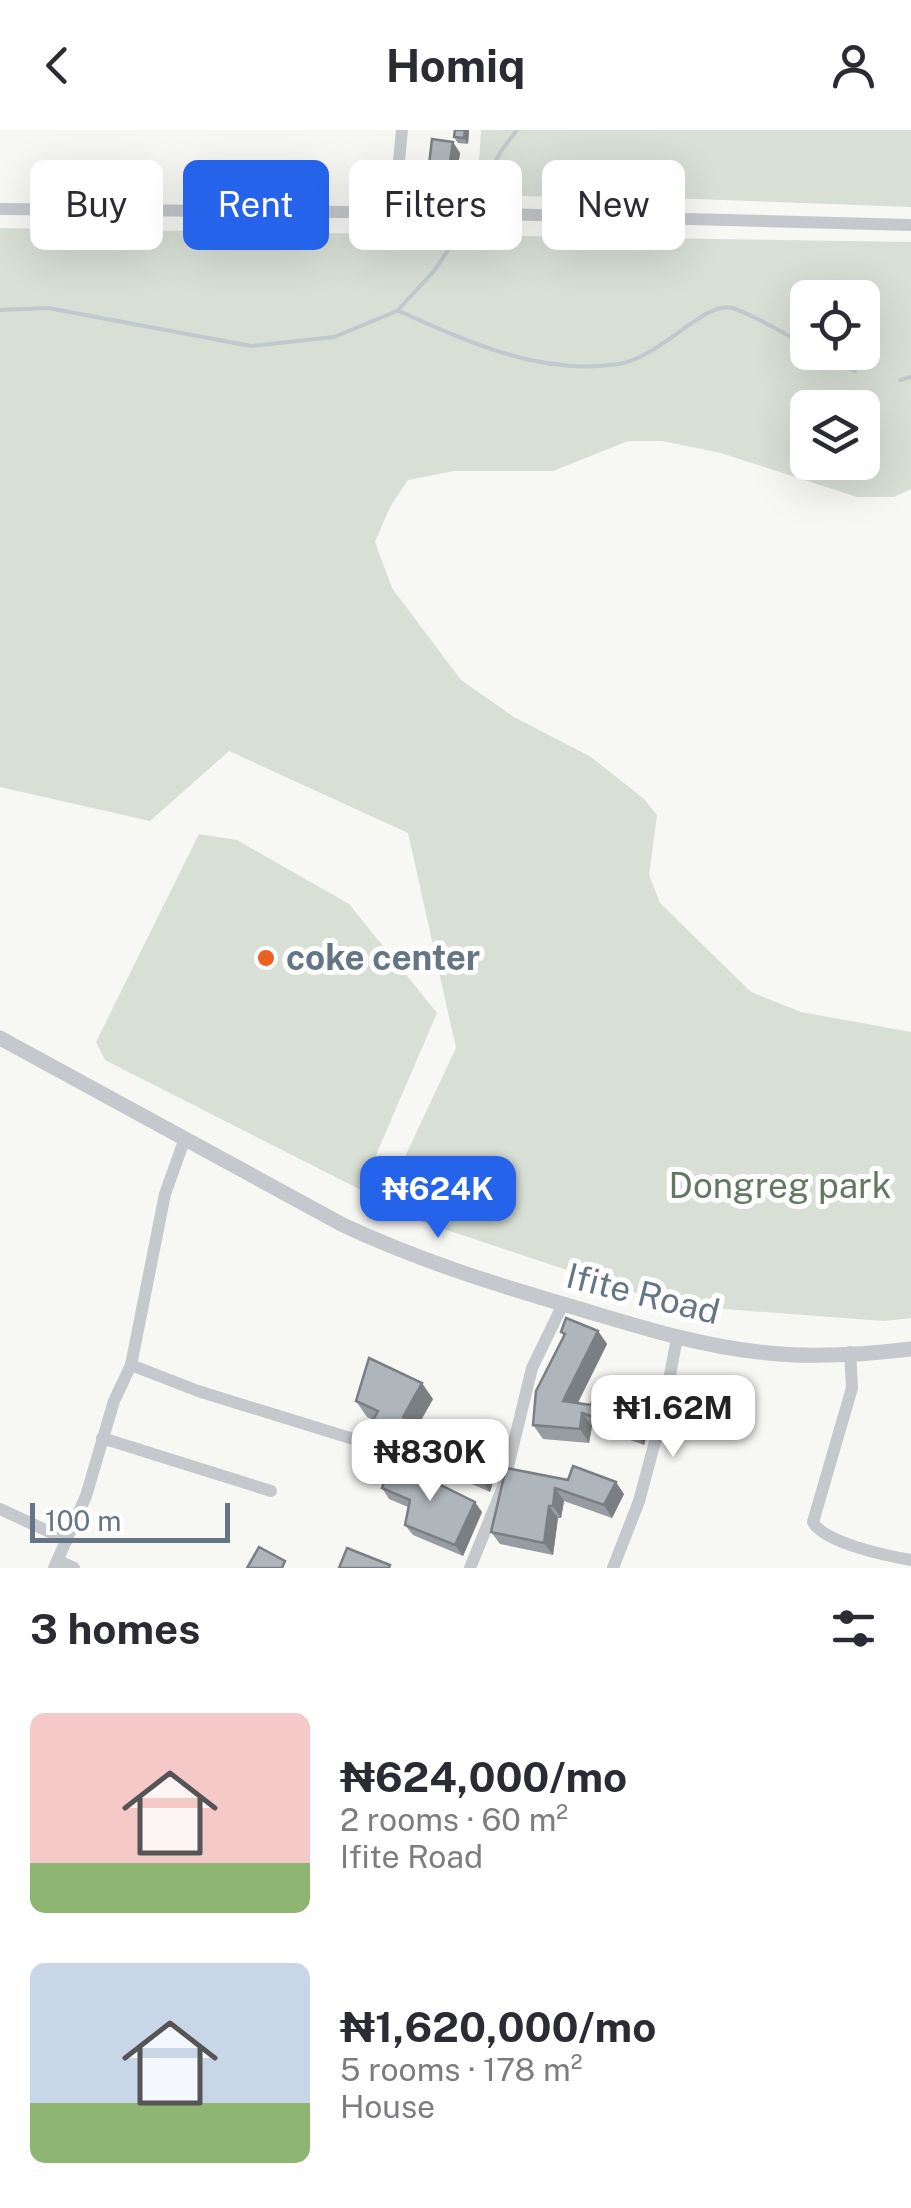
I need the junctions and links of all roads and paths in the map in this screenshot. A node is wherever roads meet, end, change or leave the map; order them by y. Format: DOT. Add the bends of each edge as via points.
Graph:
graph roads {
  1 [pos="402,130"];
  2 [pos="399,160"];
  3 [pos="0,209"];
  4 [pos="349,213"];
  5 [pos="522,216"];
  6 [pos="911,225"];
  7 [pos="0,1038"];
  8 [pos="184,1141"];
  9 [pos="562,1304"];
  10 [pos="677,1338"];
  11 [pos="911,1349"];
  12 [pos="850,1352"];
  13 [pos="130,1366"];
  14 [pos="102,1438"];
  15 [pos="376,1446"];
  16 [pos="271,1492"];
  17 [pos="0,1509"];
  18 [pos="67,1540"];
  19 [pos="911,1560"];
  20 [pos="56,1564"];
  21 [pos="74,1568"];
  22 [pos="470,1568"];
  23 [pos="613,1568"];
  1 -- 2 [label="street"];
  3 -- 4 [label="street"];
  5 -- 6 [label="street"];
  7 -- 8 [label="street, Ifite Road"];
  8 -- 9 [label="street, Ifite Road" via="394,1249"];
  8 -- 13 [label="street" via="165,1194"];
  9 -- 10 [label="street, Ifite Road"];
  9 -- 22 [label="street" via="532,1368 503,1487"];
  10 -- 12 [label="street, Ifite Road" via="759,1352"];
  10 -- 23 [label="street" via="639,1501"];
  11 -- 12 [label="street, Ifite Road"];
  12 -- 19 [label="street" via="852,1388 813,1522 843,1541"];
  13 -- 14 [label="street"];
  13 -- 15 [label="street"];
  14 -- 16 [label="street"];
  14 -- 18 [label="street"];
  17 -- 18 [label="street"];
  18 -- 20 [label="street"];
  20 -- 21 [label="street"];
}
